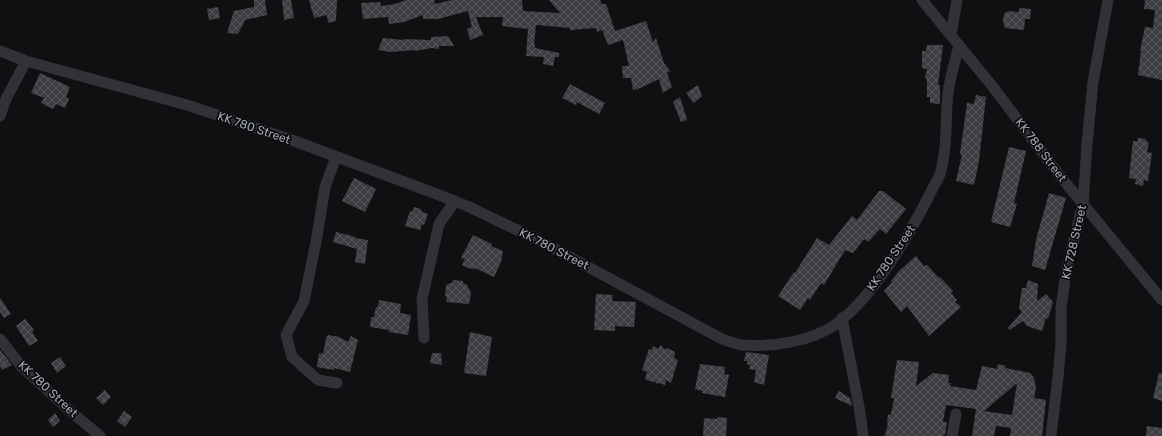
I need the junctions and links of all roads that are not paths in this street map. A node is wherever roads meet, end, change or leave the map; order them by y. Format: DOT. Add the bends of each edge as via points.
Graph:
graph roads {
  1 [pos="922,0"];
  2 [pos="956,0"];
  3 [pos="1108,0"];
  4 [pos="951,34"];
  5 [pos="959,46"];
  6 [pos="0,52"];
  7 [pos="26,61"];
  8 [pos="0,116"];
  9 [pos="336,157"];
  10 [pos="455,201"];
  11 [pos="1083,204"];
  12 [pos="1162,300"];
  13 [pos="842,318"];
  14 [pos="424,338"];
  15 [pos="0,339"];
  16 [pos="337,383"];
  17 [pos="956,414"];
  18 [pos="100,436"];
  19 [pos="863,436"];
  20 [pos="952,436"];
  21 [pos="1050,436"];
  1 -- 4 [label="street, KK 788 Street"];
  2 -- 4 [label="street"];
  3 -- 11 [label="street, KK 728 Street" via="1093,82"];
  4 -- 5 [label="street, KK 788 Street"];
  5 -- 11 [label="street, KK 788 Street"];
  5 -- 13 [label="street, KK 780 Street" via="948,92 945,146 940,174 918,219 894,258 860,302"];
  6 -- 7 [label="street, KK 780 Street"];
  7 -- 8 [label="street"];
  7 -- 9 [label="street, KK 780 Street" via="187,105"];
  9 -- 10 [label="street, KK 780 Street"];
  9 -- 16 [label="street" via="325,187 304,301 286,335 292,357 318,380"];
  10 -- 13 [label="street, KK 780 Street" via="540,241 722,339 741,344 789,342 828,330"];
  10 -- 14 [label="street" via="439,224 422,299"];
  11 -- 12 [label="street, KK 788 Street"];
  11 -- 21 [label="street, KK 728 Street" via="1066,272 1061,308 1058,378"];
  13 -- 19 [label="street"];
  15 -- 18 [label="street, KK 780 Street" via="22,366"];
  17 -- 20 [label="street"];
}
